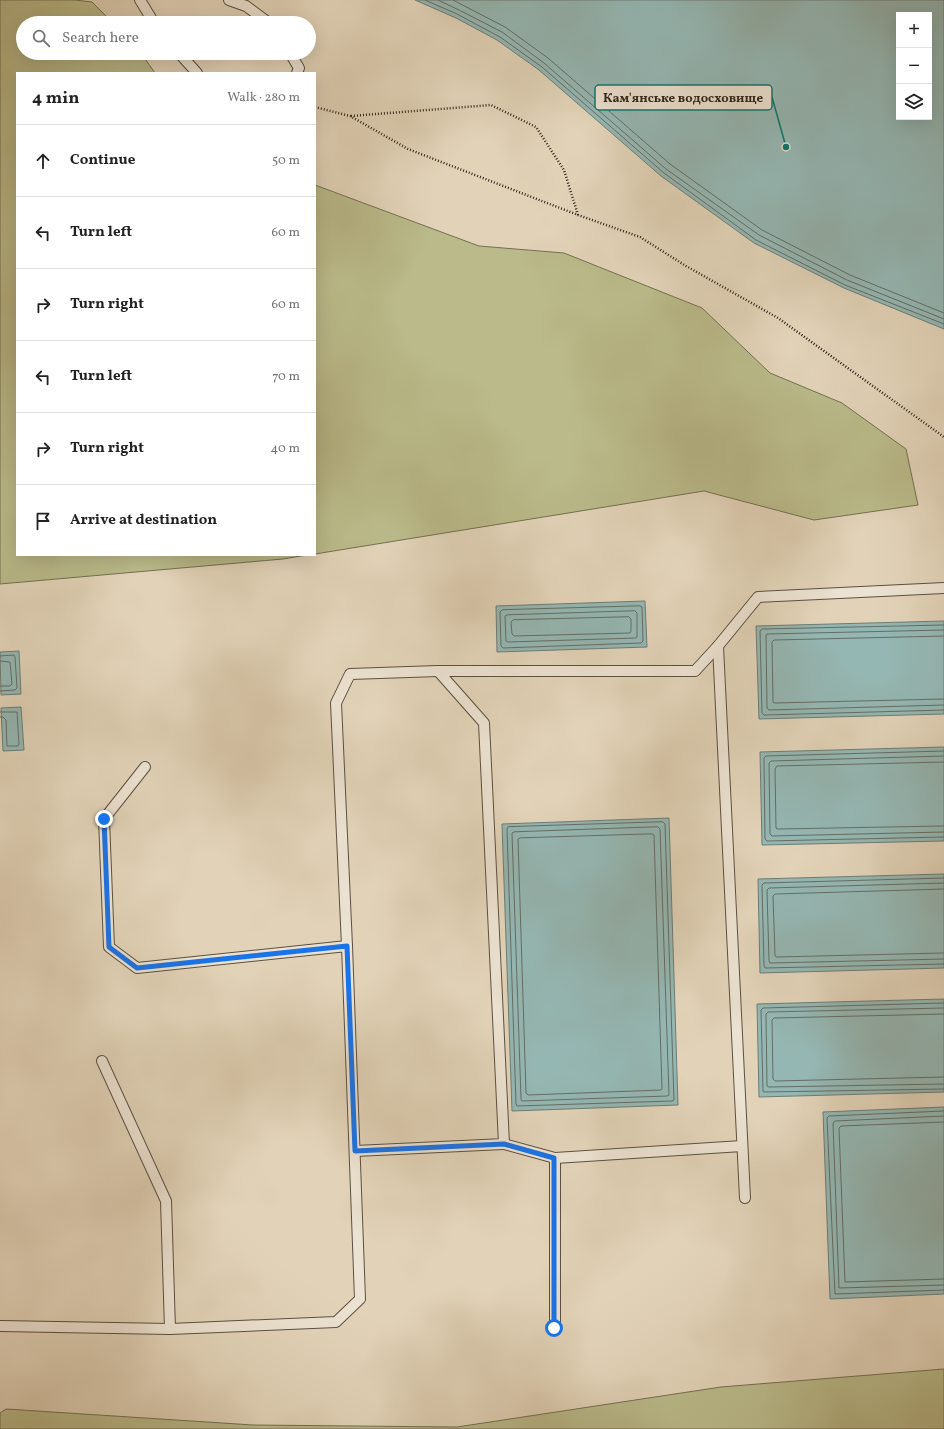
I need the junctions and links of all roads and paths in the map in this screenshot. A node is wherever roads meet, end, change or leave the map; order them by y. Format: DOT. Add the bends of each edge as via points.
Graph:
graph roads {
  1 [pos="140,0"];
  2 [pos="229,0"];
  3 [pos="150,16"];
  4 [pos="260,16"];
  5 [pos="185,60"];
  6 [pos="294,60"];
  7 [pos="196,72"];
  8 [pos="297,72"];
  9 [pos="316,107"];
  10 [pos="350,116"];
  11 [pos="578,215"];
  12 [pos="944,437"];
  13 [pos="944,588"];
  14 [pos="718,646"];
  15 [pos="438,671"];
  16 [pos="145,767"];
  17 [pos="347,946"];
  18 [pos="102,1061"];
  19 [pos="504,1144"];
  20 [pos="742,1146"];
  21 [pos="355,1151"];
  22 [pos="554,1158"];
  23 [pos="745,1198"];
  24 [pos="0,1326"];
  25 [pos="554,1328"];
  26 [pos="170,1329"];
  1 -- 3 [label="lane"];
  2 -- 4 [label="lane" via="246,6"];
  5 -- 7 [label="lane"];
  6 -- 8 [label="lane" via="299,68"];
  9 -- 10 [label="path"];
  10 -- 11 [label="path" via="408,149"];
  10 -- 11 [label="path" via="491,105 536,127 564,170"];
  11 -- 12 [label="path" via="640,237 778,318"];
  13 -- 14 [label="lane" via="758,598"];
  14 -- 15 [label="lane" via="695,671"];
  14 -- 20 [label="lane"];
  15 -- 17 [label="lane" via="350,674 336,703"];
  15 -- 19 [label="lane" via="484,723"];
  16 -- 17 [label="lane" via="104,819 109,947 137,968"];
  17 -- 21 [label="lane"];
  18 -- 26 [label="lane" via="166,1201"];
  19 -- 21 [label="lane"];
  19 -- 22 [label="lane"];
  20 -- 22 [label="lane"];
  20 -- 23 [label="lane"];
  21 -- 26 [label="lane" via="360,1299 336,1322"];
  22 -- 25 [label="lane"];
  24 -- 26 [label="lane"];
}
